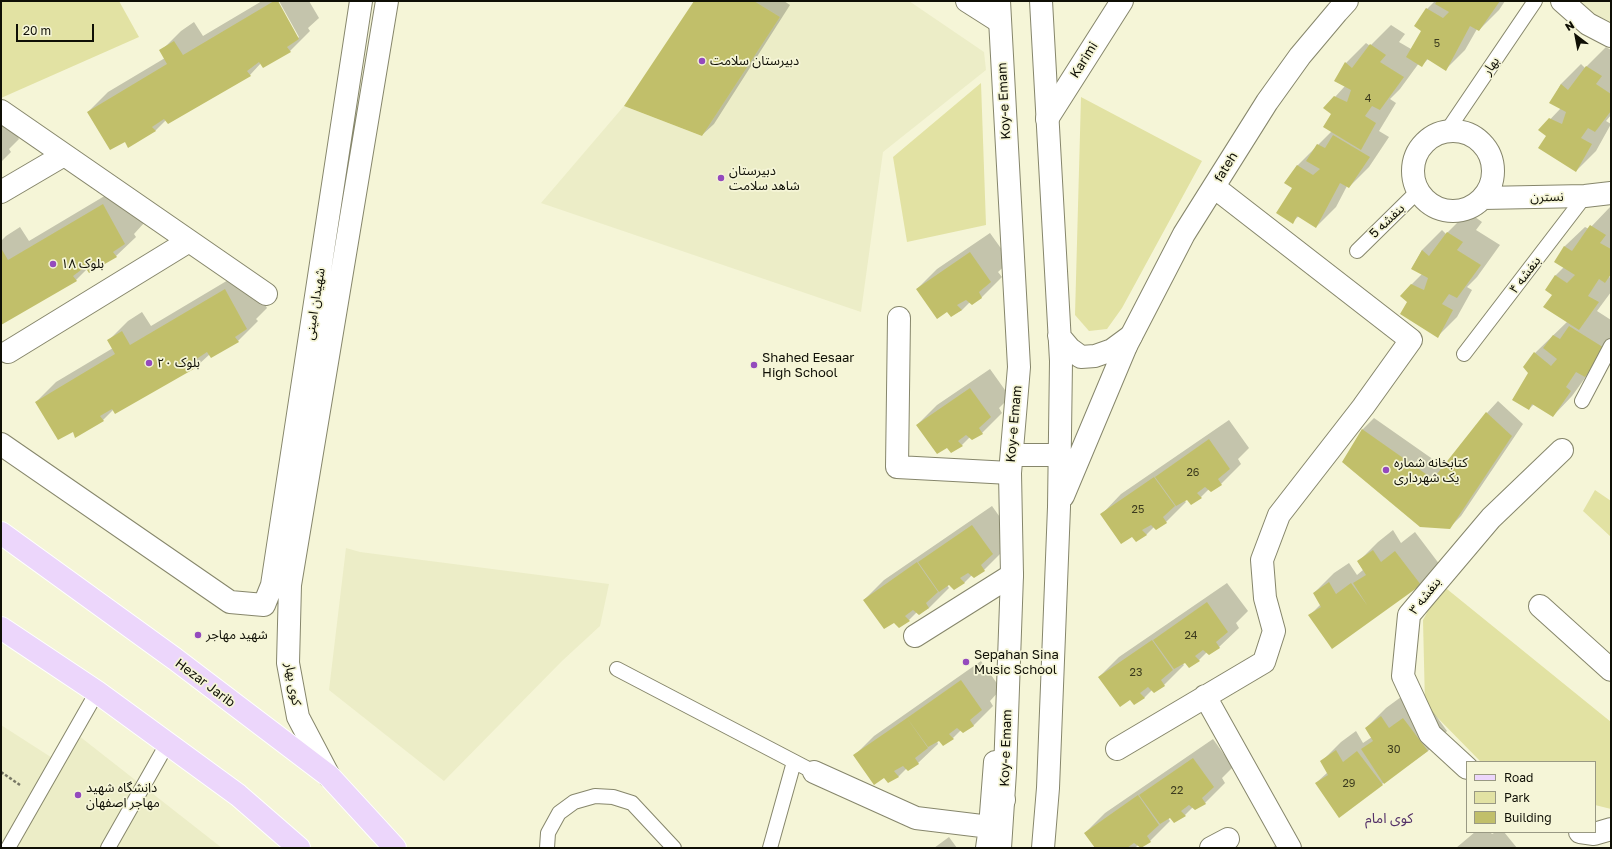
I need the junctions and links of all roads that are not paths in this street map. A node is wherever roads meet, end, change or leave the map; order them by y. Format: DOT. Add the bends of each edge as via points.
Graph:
graph roads {
  1 [pos="361,1"];
  2 [pos="387,1"];
  3 [pos="967,1"];
  4 [pos="1040,1"];
  5 [pos="1122,1"];
  6 [pos="1347,1"];
  7 [pos="1535,1"];
  8 [pos="1562,1"];
  9 [pos="999,12"];
  10 [pos="1611,36"];
  11 [pos="1,111"];
  12 [pos="1047,119"];
  13 [pos="1447,131"];
  14 [pos="64,154"];
  15 [pos="1214,187"];
  16 [pos="1,192"];
  17 [pos="1417,192"];
  18 [pos="1611,193"];
  19 [pos="1585,196"];
  20 [pos="1483,198"];
  21 [pos="188,241"];
  22 [pos="1358,251"];
  23 [pos="266,294"];
  24 [pos="899,318"];
  25 [pos="1059,336"];
  26 [pos="1129,341"];
  27 [pos="1611,346"];
  28 [pos="8,352"];
  29 [pos="1464,354"];
  30 [pos="1582,400"];
  31 [pos="1,444"];
  32 [pos="1562,450"];
  33 [pos="1059,455"];
  34 [pos="1011,464"];
  35 [pos="1059,507"];
  36 [pos="1,533"];
  37 [pos="1012,575"];
  38 [pos="290,585"];
  39 [pos="1540,606"];
  40 [pos="1,628"];
  41 [pos="915,636"];
  42 [pos="617,669"];
  43 [pos="1611,670"];
  44 [pos="96,692"];
  45 [pos="1205,696"];
  46 [pos="167,744"];
  47 [pos="1117,749"];
  48 [pos="794,762"];
  49 [pos="995,762"];
  50 [pos="1466,767"];
  51 [pos="814,772"];
  52 [pos="329,776"];
  53 [pos="1004,800"];
  54 [pos="1611,828"];
  55 [pos="1587,833"];
  56 [pos="989,838"];
  57 [pos="8,848"];
  58 [pos="108,848"];
  59 [pos="299,848"];
  60 [pos="396,848"];
  61 [pos="547,848"];
  62 [pos="674,848"];
  63 [pos="770,848"];
  64 [pos="1000,848"];
  65 [pos="1043,848"];
  66 [pos="1290,848"];
  1 -- 31 [label="street, شهیدان امینی" via="272,585 264,605 230,602"];
  2 -- 38 [label="street, شهیدان امینی"];
  3 -- 9 [label="street"];
  4 -- 12 [label="street"];
  5 -- 12 [label="street, Karimi"];
  6 -- 15 [label="street, fateh" via="1296,61"];
  7 -- 13 [label="lane, بهار"];
  8 -- 10 [label="street" via="1588,24"];
  9 -- 34 [label="street, Koy-e Emam" via="1019,367"];
  11 -- 14 [label="street"];
  12 -- 25 [label="street"];
  13 -- 17 [label="street" via="1434,135 1422,144 1415,155 1412,167"];
  13 -- 20 [label="street" via="1461,131 1474,136 1485,145 1492,158 1491,186"];
  14 -- 16 [label="street"];
  14 -- 21 [label="street"];
  15 -- 26 [label="street, fateh" via="1184,234"];
  15 -- 45 [label="street" via="1410,340 1363,407 1279,515 1262,560 1265,598 1274,631 1264,662"];
  17 -- 20 [label="street" via="1426,202 1449,212 1462,211 1474,206"];
  17 -- 22 [label="lane, بنفشه 5"];
  18 -- 19 [label="street, نسترن"];
  19 -- 20 [label="street, نسترن"];
  19 -- 29 [label="lane, بنفشه ۴"];
  21 -- 23 [label="street"];
  21 -- 28 [label="street"];
  24 -- 34 [label="street" via="897,467"];
  25 -- 26 [label="street" via="1070,349 1081,356 1095,356"];
  25 -- 33 [label="street"];
  26 -- 35 [label="street, fateh"];
  27 -- 30 [label="lane"];
  32 -- 50 [label="street, بنفشه ۳" via="1491,518 1409,615 1403,676 1430,734"];
  33 -- 34 [label="street"];
  33 -- 35 [label="street"];
  34 -- 37 [label="street, Koy-e Emam"];
  35 -- 65 [label="street" via="1048,788"];
  36 -- 52 [label="main road, Hezar Jarib" via="175,659"];
  37 -- 41 [label="street"];
  37 -- 53 [label="street, Koy-e Emam"];
  38 -- 52 [label="street, کوی بهار" via="288,663 298,717"];
  39 -- 43 [label="street"];
  40 -- 44 [label="main road"];
  42 -- 48 [label="lane"];
  44 -- 46 [label="main road"];
  44 -- 57 [label="lane"];
  45 -- 47 [label="street"];
  45 -- 66 [label="street"];
  46 -- 58 [label="lane"];
  46 -- 59 [label="main road" via="238,794"];
  48 -- 51 [label="lane"];
  48 -- 63 [label="lane"];
  49 -- 56 [label="street"];
  51 -- 56 [label="street" via="916,818"];
  52 -- 60 [label="main road, Hezar Jarib"];
  53 -- 56 [label="street"];
  53 -- 64 [label="street, Koy-e Emam"];
  54 -- 55 [label="street" via="1594,834"];
  61 -- 62 [label="lane" via="548,833 559,813 574,802 595,796 613,797 632,803"];
}
